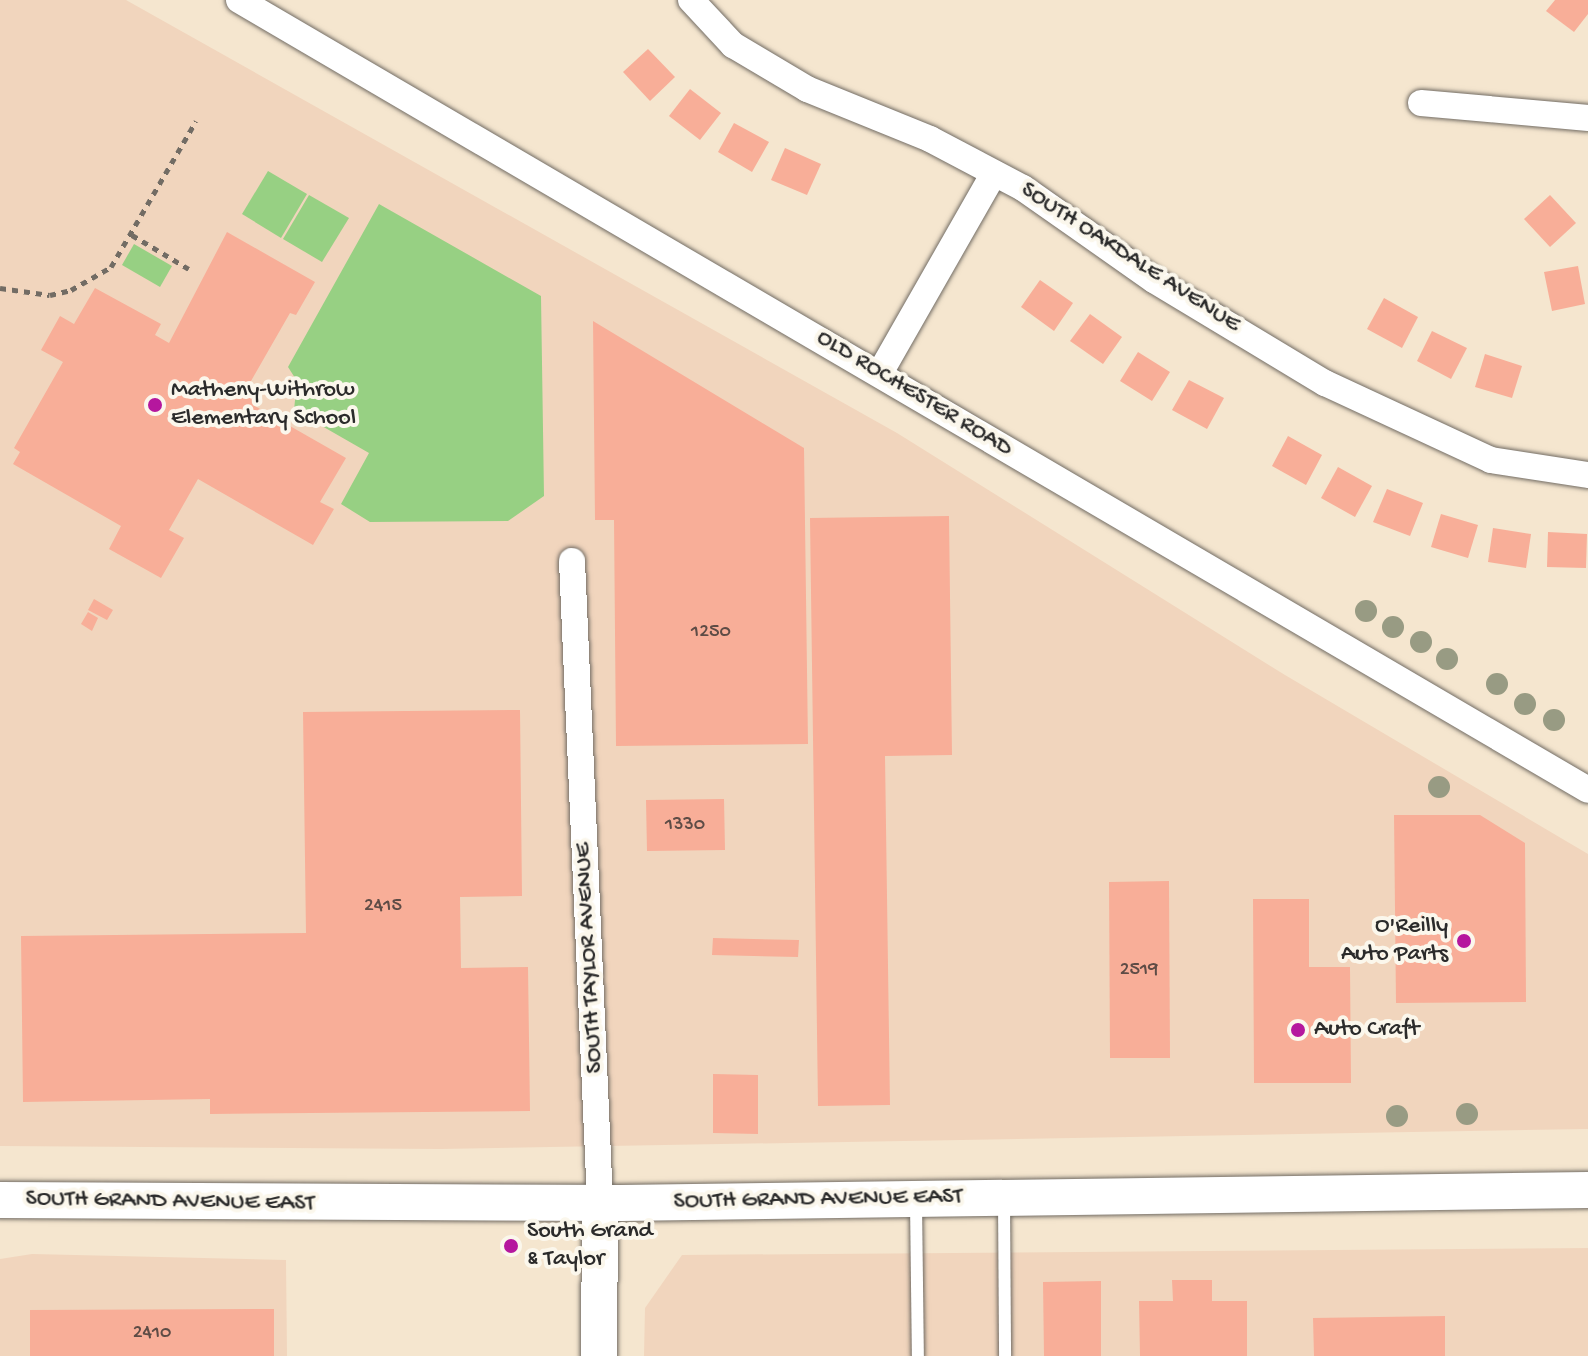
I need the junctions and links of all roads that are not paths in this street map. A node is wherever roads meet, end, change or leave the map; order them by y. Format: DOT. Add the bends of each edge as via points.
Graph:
graph roads {
  1 [pos="239,0"];
  2 [pos="691,0"];
  3 [pos="1421,103"];
  4 [pos="1588,118"];
  5 [pos="994,173"];
  6 [pos="880,373"];
  7 [pos="1588,475"];
  8 [pos="572,561"];
  9 [pos="1588,790"];
  10 [pos="1588,1190"];
  11 [pos="1004,1197"];
  12 [pos="916,1199"];
  13 [pos="0,1200"];
  14 [pos="600,1203"];
  15 [pos="599,1356"];
  16 [pos="918,1356"];
  17 [pos="1005,1356"];
  1 -- 6 [label="street, OLD ROCHESTER ROAD"];
  2 -- 5 [label="street, SOUTH OAKDALE AVENUE" via="733,45 807,89 930,139"];
  3 -- 4 [label="street"];
  5 -- 6 [label="street"];
  5 -- 7 [label="street, SOUTH OAKDALE AVENUE" via="1078,224 1154,280 1398,420 1491,460"];
  6 -- 9 [label="street, OLD ROCHESTER ROAD"];
  8 -- 14 [label="street, SOUTH TAYLOR AVENUE"];
  10 -- 11 [label="main road, SOUTH GRAND AVENUE EAST"];
  11 -- 12 [label="main road, SOUTH GRAND AVENUE EAST"];
  11 -- 17 [label="lane"];
  12 -- 14 [label="main road, SOUTH GRAND AVENUE EAST"];
  12 -- 16 [label="lane"];
  13 -- 14 [label="main road, SOUTH GRAND AVENUE EAST"];
  14 -- 15 [label="main road, SOUTH TAYLOR AVENUE"];
}
